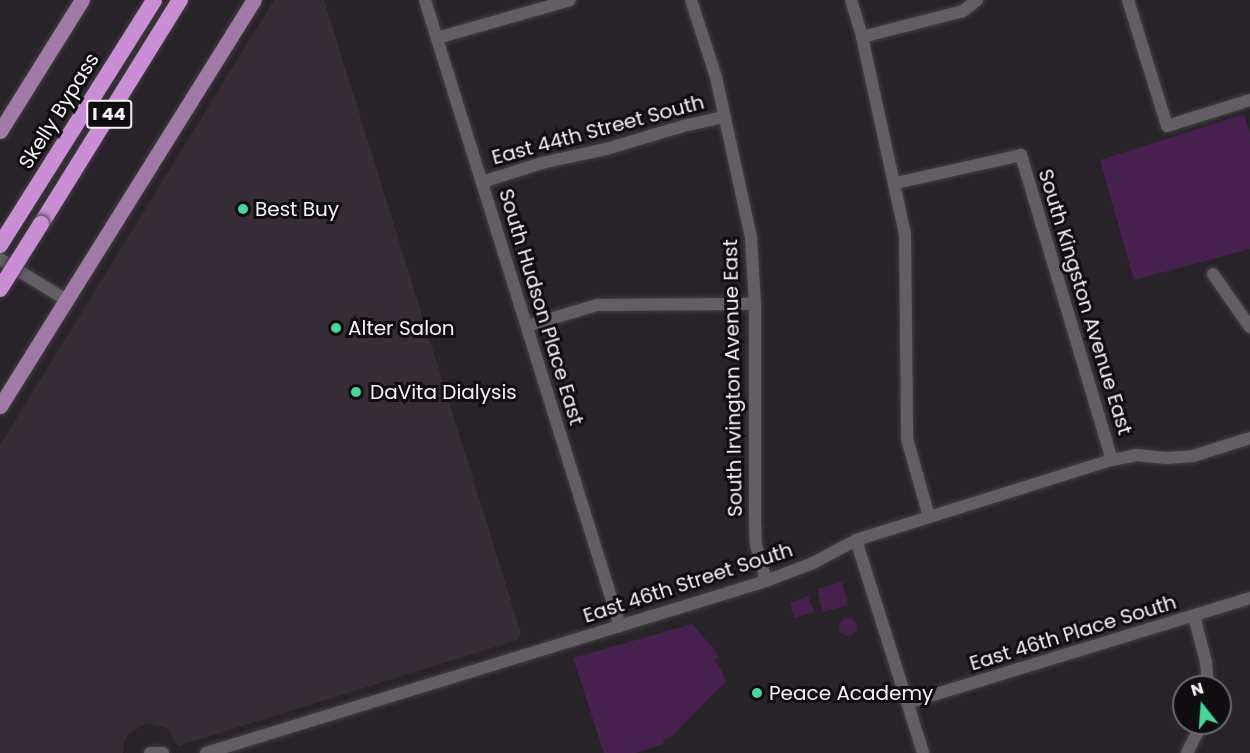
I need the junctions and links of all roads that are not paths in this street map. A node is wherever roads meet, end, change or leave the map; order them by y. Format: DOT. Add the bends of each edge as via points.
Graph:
graph roads {
  1 [pos="82,0"];
  2 [pos="154,0"];
  3 [pos="180,0"];
  4 [pos="254,0"];
  5 [pos="425,0"];
  6 [pos="570,0"];
  7 [pos="691,0"];
  8 [pos="851,0"];
  9 [pos="977,0"];
  10 [pos="1128,0"];
  11 [pos="862,37"];
  12 [pos="437,38"];
  13 [pos="1250,100"];
  14 [pos="725,117"];
  15 [pos="0,131"];
  16 [pos="482,182"];
  17 [pos="896,183"];
  18 [pos="0,245"];
  19 [pos="0,259"];
  20 [pos="1213,274"];
  21 [pos="0,289"];
  22 [pos="66,300"];
  23 [pos="755,304"];
  24 [pos="527,326"];
  25 [pos="1250,327"];
  26 [pos="0,406"];
  27 [pos="1250,438"];
  28 [pos="1112,460"];
  29 [pos="930,517"];
  30 [pos="856,540"];
  31 [pos="766,581"];
  32 [pos="1250,598"];
  33 [pos="1194,616"];
  34 [pos="620,626"];
  35 [pos="1207,675"];
  36 [pos="907,704"];
  37 [pos="1196,735"];
  38 [pos="150,753"];
  39 [pos="163,753"];
  40 [pos="206,753"];
  41 [pos="923,753"];
  42 [pos="1187,753"];
  1 -- 15 [label="main road"];
  2 -- 18 [label="highway, Skelly Bypass / I 44"];
  3 -- 21 [label="highway, I 44, bridge"];
  4 -- 22 [label="main road"];
  5 -- 12 [label="street, South Hudson Place East"];
  6 -- 12 [label="street"];
  7 -- 14 [label="street, South Irvington Avenue East"];
  8 -- 11 [label="street"];
  9 -- 11 [label="street" via="963,11"];
  10 -- 13 [label="street" via="1167,126"];
  11 -- 17 [label="street"];
  12 -- 16 [label="street, South Hudson Place East"];
  14 -- 16 [label="street, East 44th Street South"];
  14 -- 23 [label="street, South Irvington Avenue East" via="751,238"];
  16 -- 24 [label="street, South Hudson Place East"];
  17 -- 28 [label="street, South Kingston Avenue East" via="1021,155"];
  17 -- 29 [label="street" via="905,234 907,439"];
  19 -- 22 [label="street"];
  20 -- 25 [label="street"];
  22 -- 26 [label="main road"];
  23 -- 24 [label="street" via="597,305"];
  23 -- 31 [label="street, South Irvington Avenue East" via="755,521 756,545"];
  24 -- 34 [label="street, South Hudson Place East"];
  27 -- 28 [label="street, East 46th Street South" via="1193,456 1137,455"];
  28 -- 29 [label="street, East 46th Street South"];
  29 -- 30 [label="street, East 46th Street South"];
  30 -- 31 [label="street, East 46th Street South" via="813,563"];
  30 -- 36 [label="street"];
  31 -- 34 [label="street, East 46th Street South"];
  32 -- 33 [label="street, East 46th Place South"];
  33 -- 35 [label="street"];
  33 -- 36 [label="street, East 46th Place South"];
  34 -- 40 [label="street, East 46th Street South"];
  36 -- 41 [label="street"];
  37 -- 42 [label="street"];
  38 -- 39 [label="street"];
}
